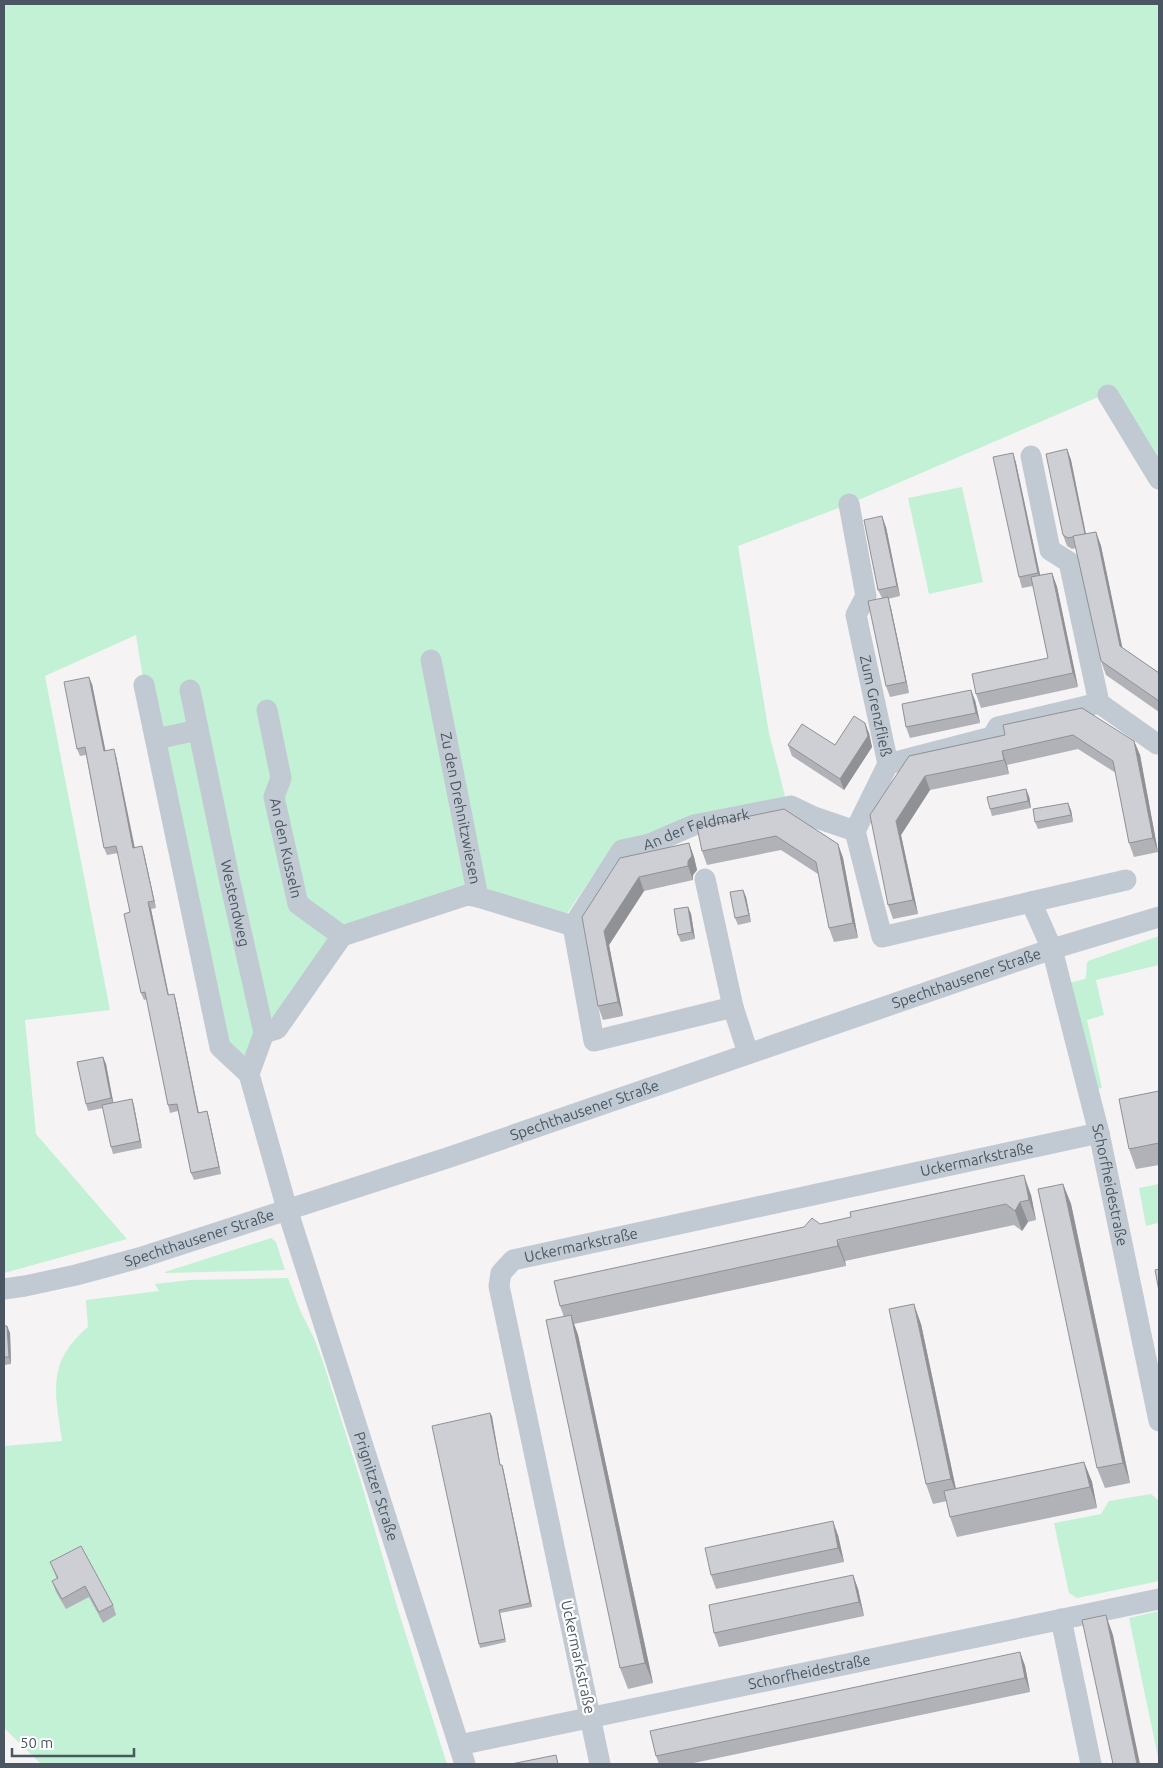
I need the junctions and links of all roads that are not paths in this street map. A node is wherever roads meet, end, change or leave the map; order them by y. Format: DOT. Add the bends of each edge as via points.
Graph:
graph roads {
  1 [pos="1108,395"];
  2 [pos="1031,456"];
  3 [pos="1159,479"];
  4 [pos="849,504"];
  5 [pos="431,660"];
  6 [pos="144,685"];
  7 [pos="190,690"];
  8 [pos="1099,703"];
  9 [pos="267,710"];
  10 [pos="198,730"];
  11 [pos="156,739"];
  12 [pos="1159,743"];
  13 [pos="888,764"];
  14 [pos="855,831"];
  15 [pos="705,879"];
  16 [pos="1126,880"];
  17 [pos="478,897"];
  18 [pos="1031,902"];
  19 [pos="1159,917"];
  20 [pos="573,926"];
  21 [pos="342,936"];
  22 [pos="1052,949"];
  23 [pos="733,1007"];
  24 [pos="264,1033"];
  25 [pos="748,1053"];
  26 [pos="248,1074"];
  27 [pos="1099,1133"];
  28 [pos="287,1209"];
  29 [pos="4,1289"];
  30 [pos="1159,1421"];
  31 [pos="1159,1599"];
  32 [pos="1061,1619"];
  33 [pos="590,1718"];
  34 [pos="462,1755"];
  35 [pos="600,1764"];
  36 [pos="1092,1764"];
  1 -- 3 [label="street"];
  2 -- 8 [label="street" via="1050,550 1069,562"];
  4 -- 13 [label="street, Zum Grenzfließ" via="866,596 856,615"];
  5 -- 17 [label="street, Zu den Drehnitzwiesen"];
  6 -- 11 [label="street"];
  7 -- 10 [label="street, Westendweg"];
  8 -- 12 [label="street"];
  8 -- 13 [label="street" via="998,727 992,737"];
  9 -- 21 [label="street, An den Kusseln" via="281,778 274,797 298,904"];
  10 -- 11 [label="street"];
  10 -- 24 [label="street, Westendweg"];
  11 -- 26 [label="street" via="220,1047"];
  13 -- 14 [label="street, Zum Grenzfließ"];
  14 -- 18 [label="street" via="882,937"];
  14 -- 20 [label="street, An der Feldmark" via="790,806 694,825 650,844 622,850"];
  15 -- 23 [label="street"];
  16 -- 18 [label="street"];
  17 -- 20 [label="street, Zu den Drehnitzwiesen"];
  17 -- 21 [label="street" via="467,895"];
  18 -- 22 [label="street"];
  19 -- 22 [label="street, Spechthausener Straße"];
  20 -- 23 [label="street" via="594,1042"];
  21 -- 24 [label="street" via="277,1029"];
  22 -- 25 [label="street, Spechthausener Straße"];
  22 -- 27 [label="street, Schorfheidestraße"];
  23 -- 25 [label="street"];
  24 -- 26 [label="street"];
  25 -- 28 [label="street, Spechthausener Straße" via="434,1162"];
  26 -- 28 [label="street"];
  27 -- 30 [label="street, Schorfheidestraße"];
  27 -- 33 [label="street, Uckermarkstraße" via="513,1260 501,1273 499,1286"];
  28 -- 29 [label="street, Spechthausener Straße" via="139,1258"];
  28 -- 34 [label="street, Prignitzer Straße"];
  31 -- 32 [label="street, Schorfheidestraße"];
  32 -- 33 [label="street, Schorfheidestraße"];
  32 -- 36 [label="street"];
  33 -- 34 [label="street, Schorfheidestraße"];
  33 -- 35 [label="street, Uckermarkstraße"];
}
